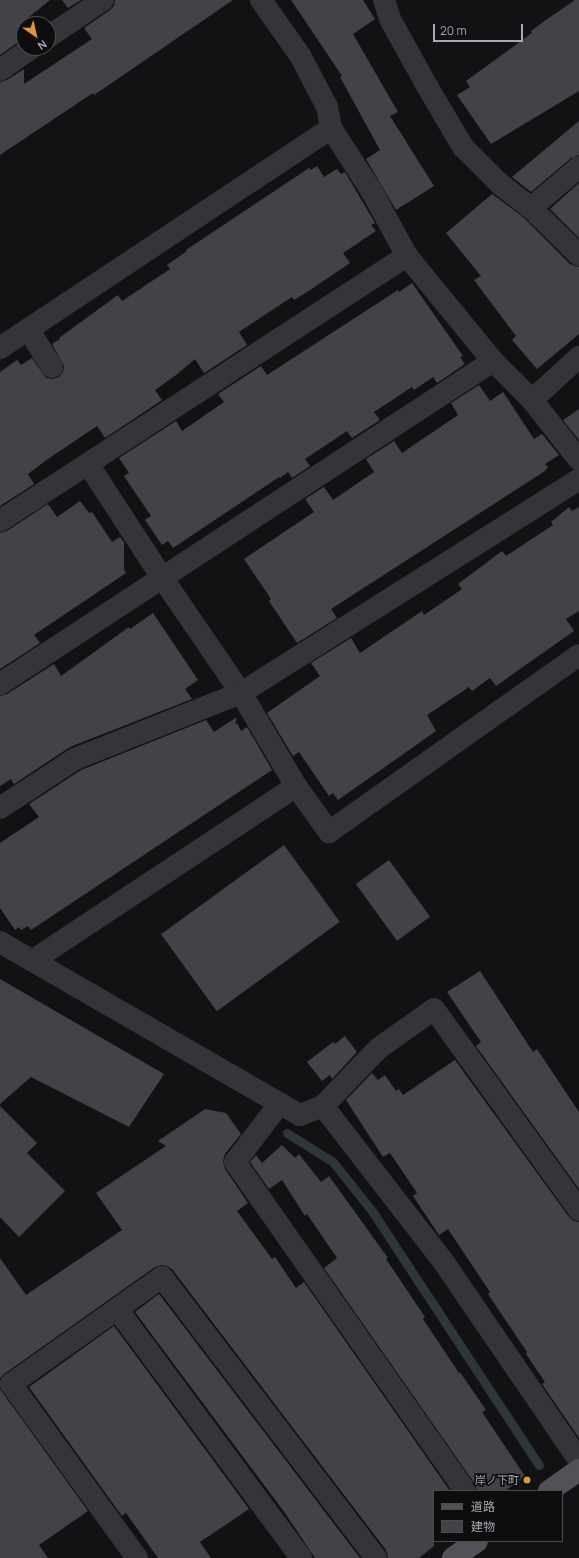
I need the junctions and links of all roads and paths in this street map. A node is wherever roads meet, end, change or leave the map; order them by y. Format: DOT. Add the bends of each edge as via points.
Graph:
graph roads {
  1 [pos="103,0"];
  2 [pos="261,0"];
  3 [pos="384,0"];
  4 [pos="56,32"];
  5 [pos="20,56"];
  6 [pos="0,70"];
  7 [pos="331,128"];
  8 [pos="579,167"];
  9 [pos="531,208"];
  10 [pos="579,255"];
  11 [pos="407,256"];
  12 [pos="28,329"];
  13 [pos="0,348"];
  14 [pos="579,357"];
  15 [pos="494,362"];
  16 [pos="52,367"];
  17 [pos="532,400"];
  18 [pos="579,460"];
  19 [pos="88,464"];
  20 [pos="579,479"];
  21 [pos="0,521"];
  22 [pos="163,579"];
  23 [pos="579,655"];
  24 [pos="0,684"];
  25 [pos="241,693"];
  26 [pos="296,786"];
  27 [pos="0,808"];
  28 [pos="0,942"];
  29 [pos="32,961"];
  30 [pos="280,1103"];
  31 [pos="323,1106"];
  32 [pos="579,1210"];
  33 [pos="117,1309"];
  34 [pos="579,1460"];
  35 [pos="579,1470"];
  36 [pos="464,1490"];
  37 [pos="550,1490"];
  38 [pos="476,1542"];
  39 [pos="137,1558"];
  40 [pos="301,1558"];
  41 [pos="376,1558"];
  42 [pos="453,1558"];
  1 -- 4 [label="street"];
  2 -- 7 [label="street" via="301,57 327,107"];
  3 -- 9 [label="street" via="391,21 463,147 500,184"];
  5 -- 6 [label="street"];
  7 -- 11 [label="street" via="371,190"];
  7 -- 12 [label="street"];
  8 -- 9 [label="street"];
  9 -- 10 [label="street"];
  11 -- 15 [label="street"];
  11 -- 19 [label="street"];
  12 -- 13 [label="street"];
  12 -- 16 [label="street"];
  14 -- 17 [label="street"];
  15 -- 17 [label="street"];
  15 -- 22 [label="street"];
  17 -- 18 [label="street"];
  19 -- 21 [label="street"];
  19 -- 22 [label="street"];
  20 -- 25 [label="street"];
  22 -- 24 [label="street"];
  22 -- 25 [label="street"];
  23 -- 26 [label="street" via="329,832"];
  25 -- 26 [label="street"];
  25 -- 27 [label="street" via="74,759"];
  26 -- 29 [label="street"];
  28 -- 29 [label="street"];
  29 -- 30 [label="street"];
  30 -- 31 [label="street" via="300,1114"];
  30 -- 36 [label="street" via="236,1162"];
  31 -- 32 [label="street" via="379,1048 434,1009"];
  31 -- 34 [label="street" via="444,1261"];
  33 -- 39 [label="street" via="11,1384"];
  33 -- 40 [label="street"];
  33 -- 41 [label="street" via="162,1277"];
  35 -- 37 [label="main road"];
  38 -- 42 [label="main road"];
}
